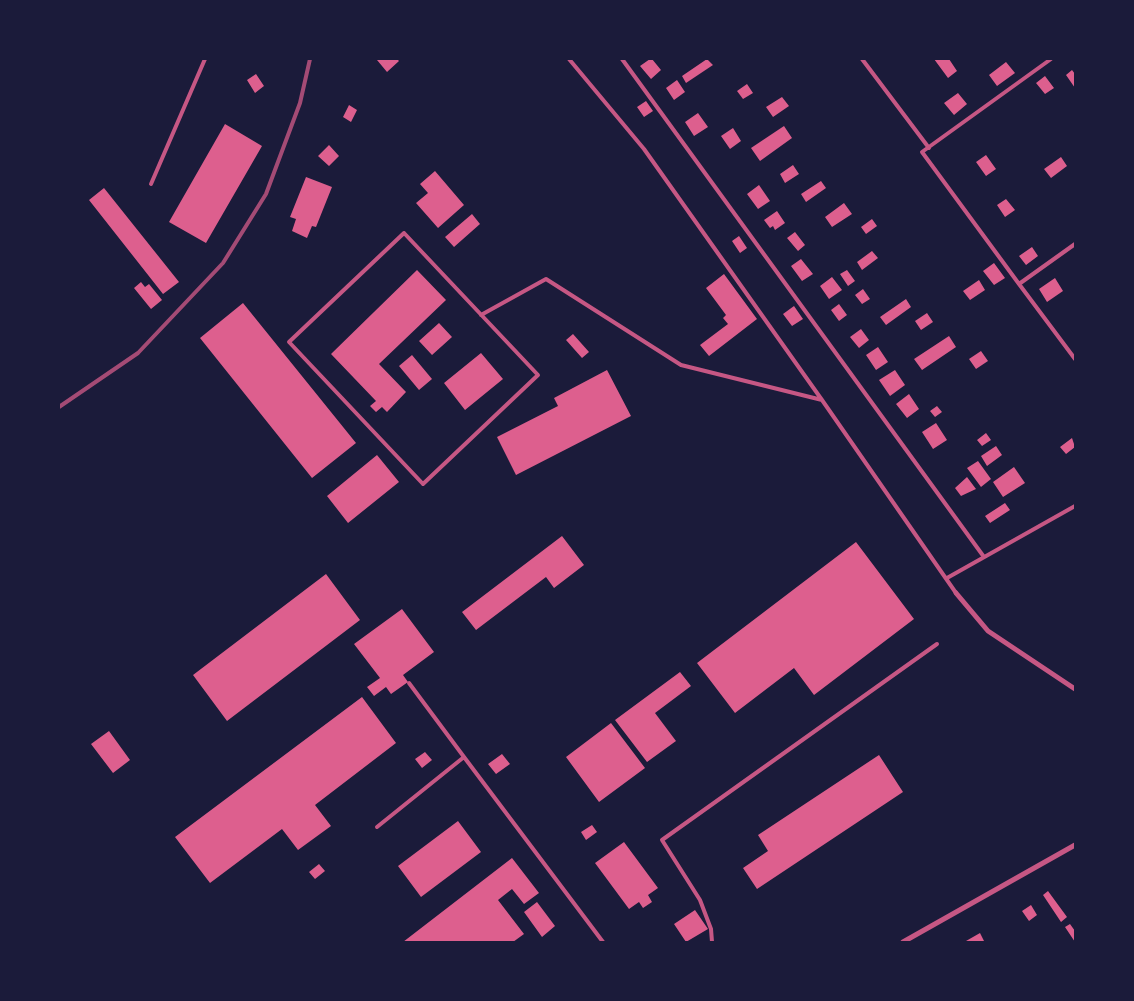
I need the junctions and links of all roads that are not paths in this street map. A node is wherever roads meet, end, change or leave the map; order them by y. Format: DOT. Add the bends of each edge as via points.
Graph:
graph roads {
  1 [pos="205,59"];
  2 [pos="569,59"];
  3 [pos="622,59"];
  4 [pos="862,59"];
  5 [pos="1051,59"];
  6 [pos="929,148"];
  7 [pos="151,184"];
  8 [pos="1075,244"];
  9 [pos="1020,284"];
  10 [pos="481,315"];
  11 [pos="1075,359"];
  12 [pos="822,400"];
  13 [pos="1075,506"];
  14 [pos="984,558"];
  15 [pos="947,578"];
  16 [pos="956,593"];
  17 [pos="937,644"];
  18 [pos="409,683"];
  19 [pos="1075,689"];
  20 [pos="464,757"];
  21 [pos="377,827"];
  22 [pos="1075,845"];
  23 [pos="602,942"];
  24 [pos="712,942"];
  25 [pos="904,942"];
  1 -- 7 [label="lane"];
  2 -- 12 [label="lane" via="644,149"];
  3 -- 14 [label="lane"];
  4 -- 6 [label="lane"];
  5 -- 6 [label="lane"];
  6 -- 9 [label="lane" via="922,152"];
  8 -- 9 [label="lane"];
  9 -- 11 [label="lane"];
  10 -- 10 [label="lane" via="404,233 290,342 423,484 538,375"];
  10 -- 12 [label="lane" via="546,279 681,365"];
  12 -- 15 [label="lane"];
  13 -- 14 [label="lane"];
  14 -- 15 [label="lane"];
  15 -- 16 [label="lane"];
  16 -- 19 [label="street" via="988,631"];
  17 -- 24 [label="lane" via="662,840 700,900 711,929"];
  18 -- 20 [label="lane"];
  20 -- 21 [label="lane"];
  20 -- 23 [label="lane"];
  22 -- 25 [label="street"];
}
